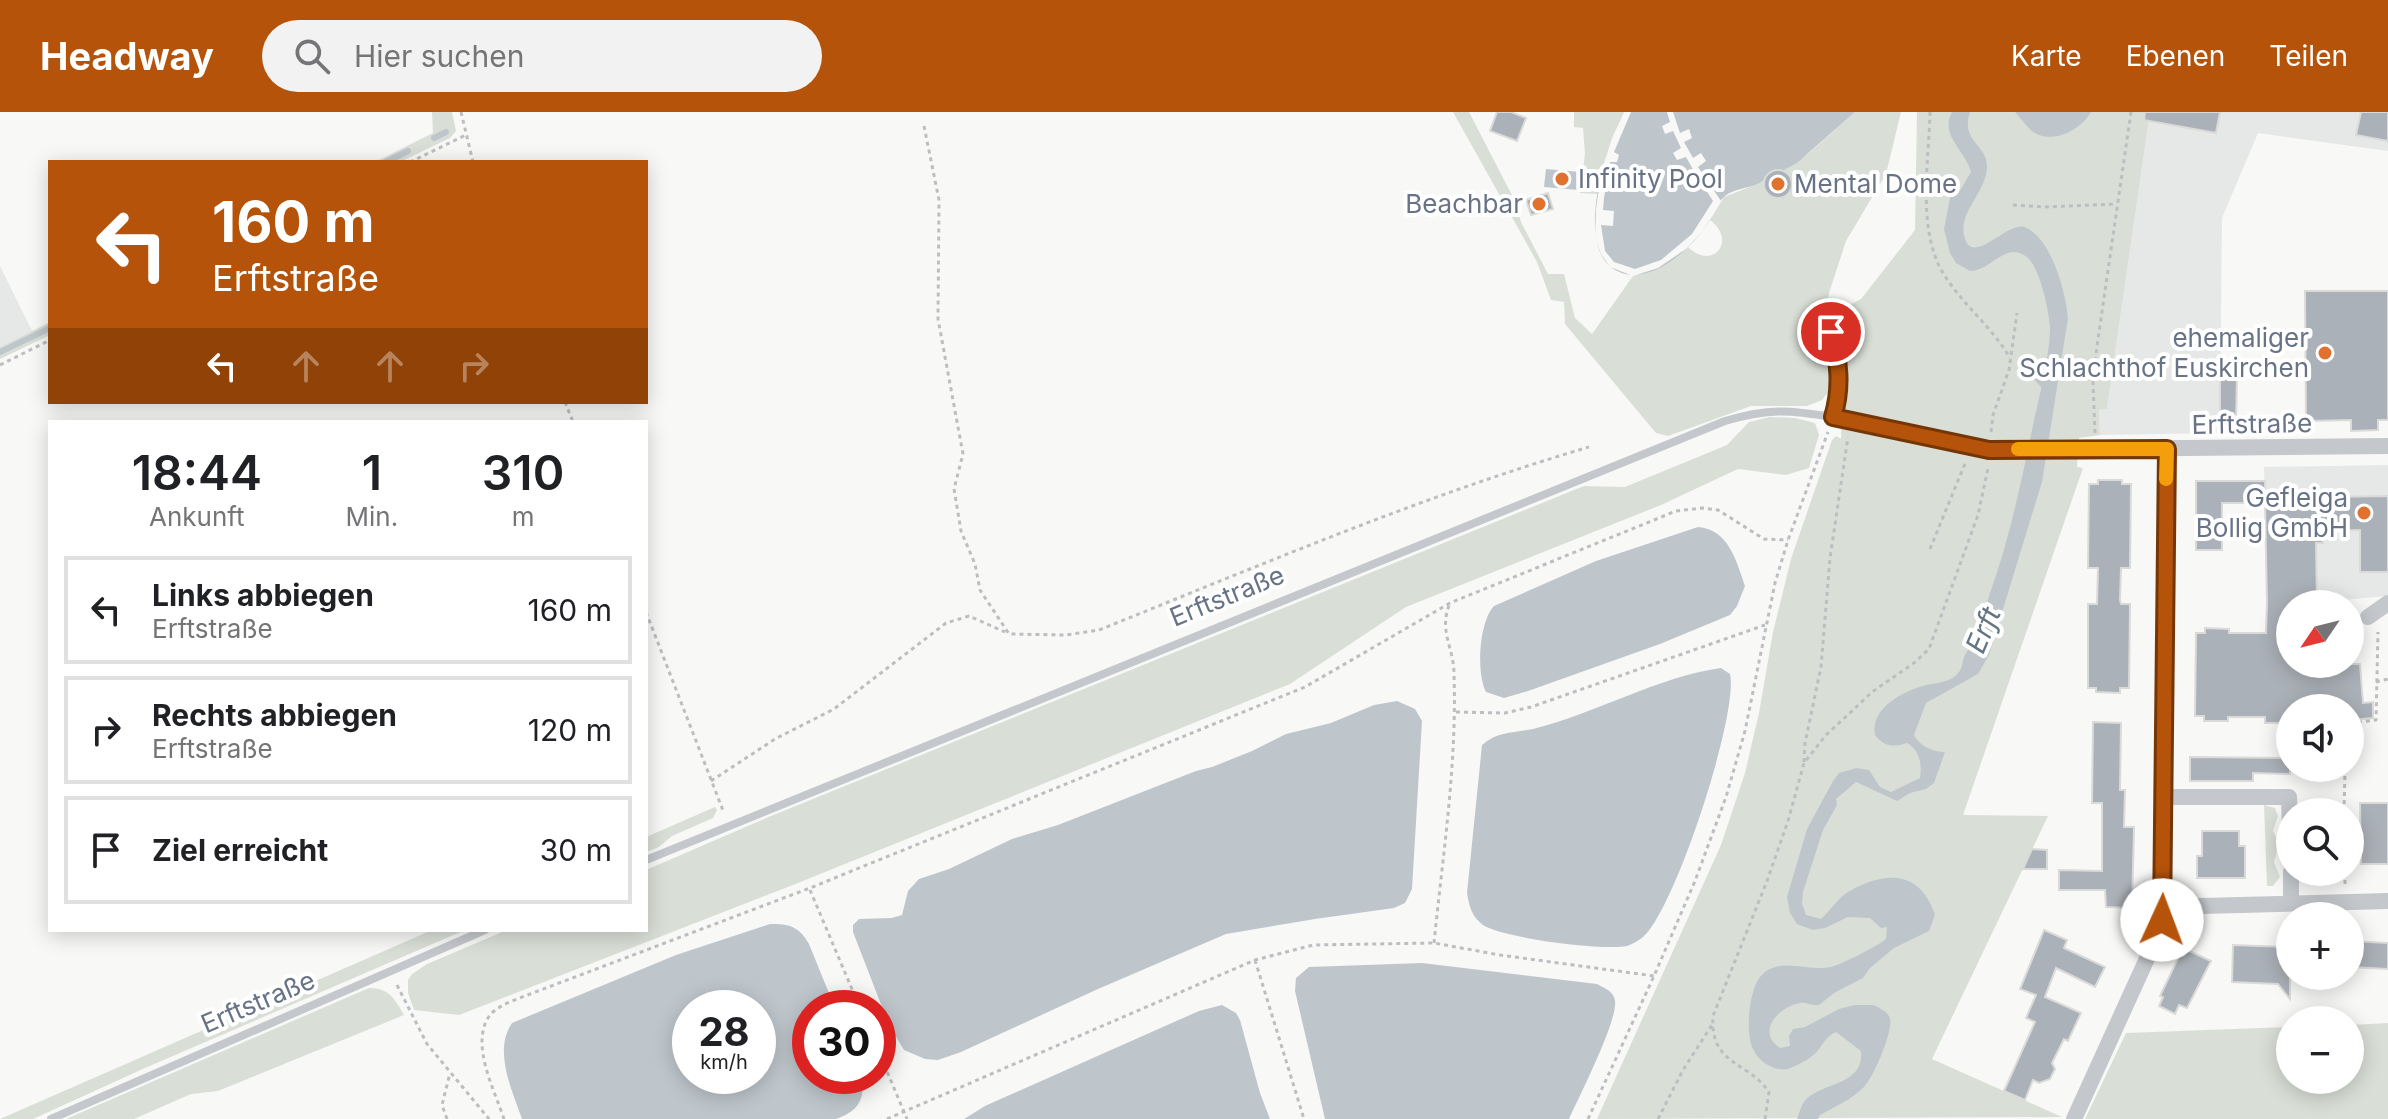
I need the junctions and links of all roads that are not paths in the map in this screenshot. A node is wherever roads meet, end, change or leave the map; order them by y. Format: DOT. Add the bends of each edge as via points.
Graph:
graph roads {
  1 [pos="1831,332"];
  2 [pos="1841,419"];
  3 [pos="2388,446"];
  4 [pos="2167,449"];
  5 [pos="2163,797"];
  6 [pos="2289,798"];
  7 [pos="648,859"];
  8 [pos="2388,901"];
  9 [pos="2340,902"];
  10 [pos="2276,903"];
  11 [pos="2164,907"];
  12 [pos="480,932"];
  13 [pos="51,1119"];
  14 [pos="2074,1119"];
  1 -- 2 [label="lane"];
  2 -- 4 [label="street, Erftstraße" via="1994,450"];
  2 -- 7 [label="lane, Erftstraße" via="1775,410 1725,421"];
  3 -- 4 [label="street, Erftstraße"];
  4 -- 5 [label="street"];
  5 -- 6 [label="street"];
  5 -- 11 [label="street"];
  8 -- 9 [label="street"];
  10 -- 11 [label="street"];
  11 -- 14 [label="street" via="2160,930"];
  12 -- 13 [label="lane, Erftstraße"];
}
